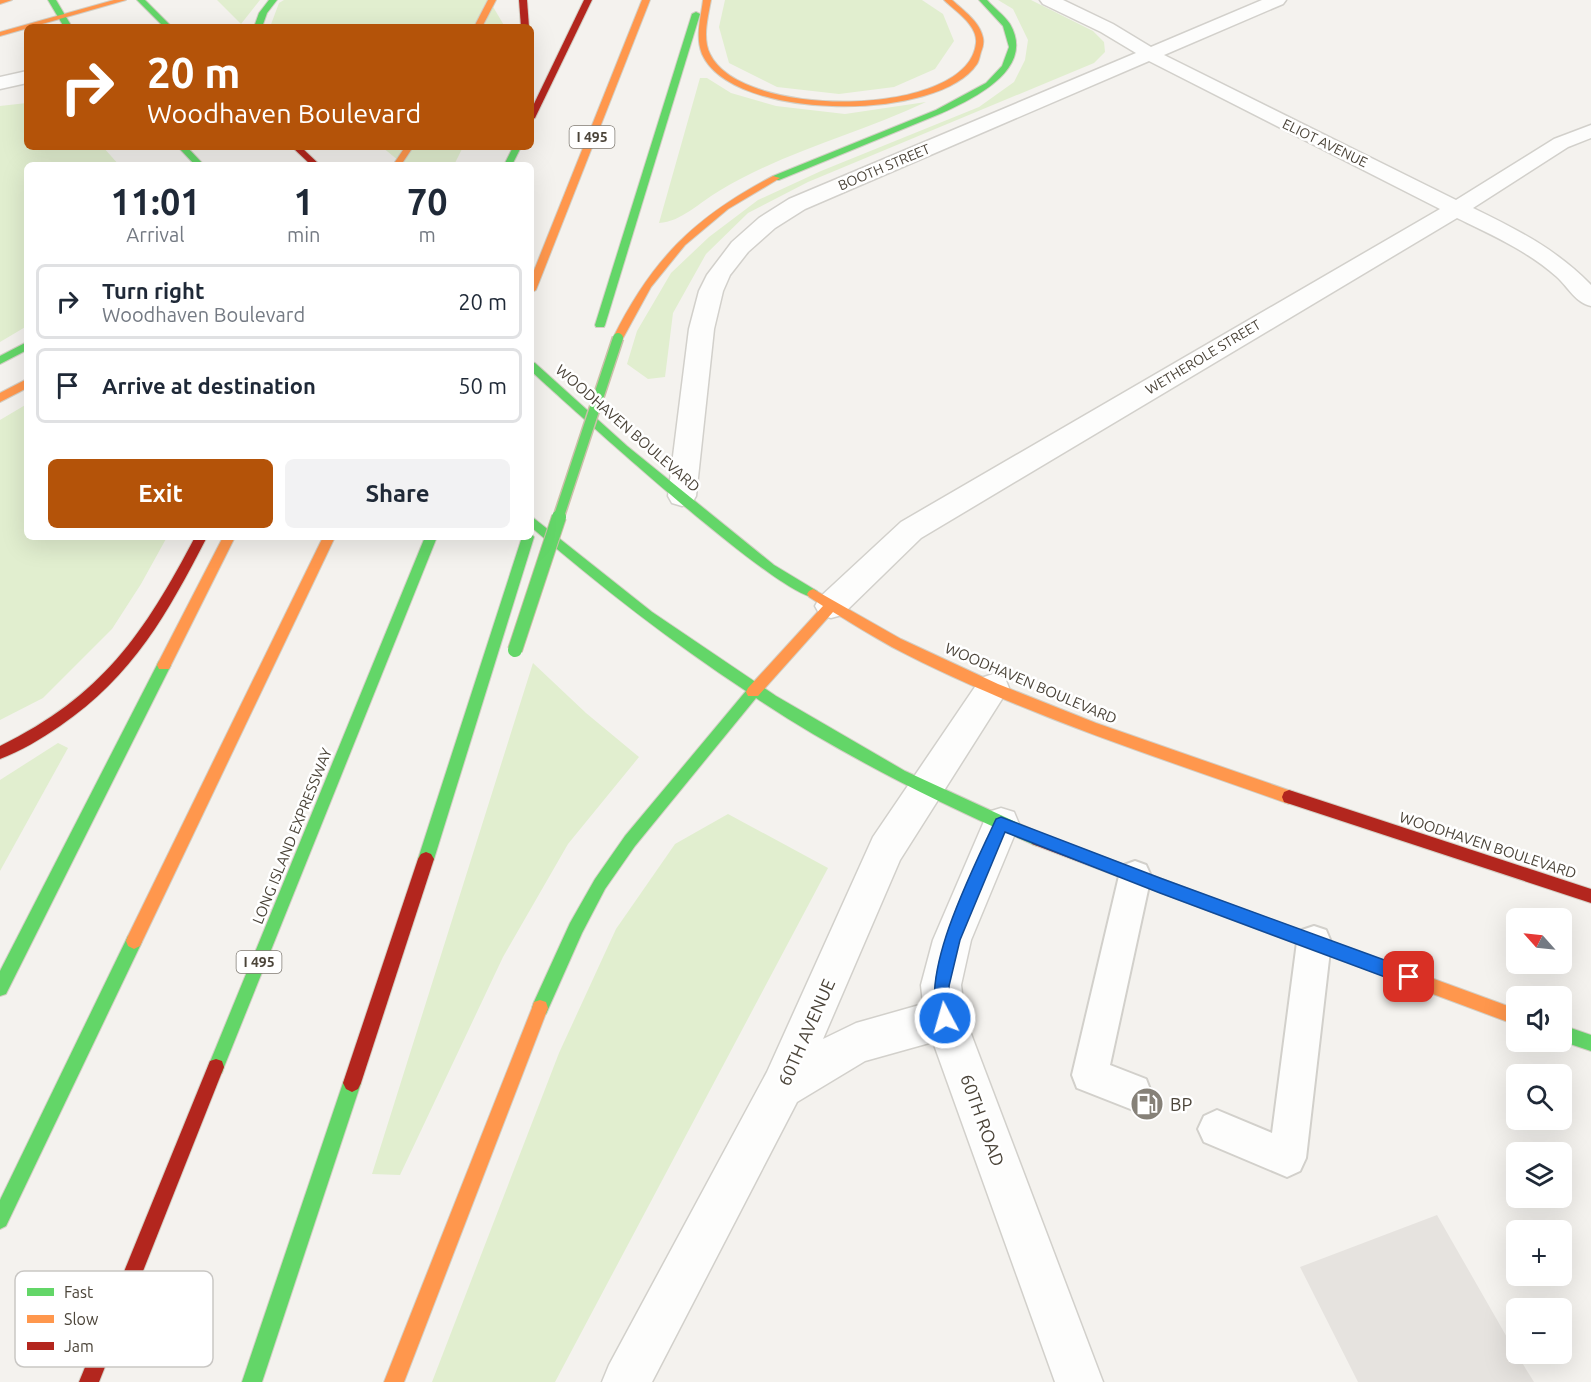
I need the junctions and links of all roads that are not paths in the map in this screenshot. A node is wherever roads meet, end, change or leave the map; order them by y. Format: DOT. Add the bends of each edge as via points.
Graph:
graph roads {
  1 [pos="9,0"];
  2 [pos="52,0"];
  3 [pos="122,0"];
  4 [pos="141,0"];
  5 [pos="273,0"];
  6 [pos="492,0"];
  7 [pos="523,0"];
  8 [pos="588,0"];
  9 [pos="646,0"];
  10 [pos="701,0"];
  11 [pos="707,0"];
  12 [pos="948,0"];
  13 [pos="983,0"];
  14 [pos="1049,0"];
  15 [pos="1277,0"];
  16 [pos="0,2"];
  17 [pos="65,22"];
  18 [pos="165,24"];
  19 [pos="259,24"];
  20 [pos="480,24"];
  21 [pos="525,24"];
  22 [pos="24,30"];
  23 [pos="0,34"];
  24 [pos="1147,54"];
  25 [pos="24,78"];
  26 [pos="0,83"];
  27 [pos="534,112"];
  28 [pos="1591,130"];
  29 [pos="185,150"];
  30 [pos="299,150"];
  31 [pos="197,162"];
  32 [pos="313,162"];
  33 [pos="1456,208"];
  34 [pos="534,283"];
  35 [pos="1591,299"];
  36 [pos="598,330"];
  37 [pos="24,347"];
  38 [pos="0,361"];
  39 [pos="534,368"];
  40 [pos="24,385"];
  41 [pos="577,393"];
  42 [pos="0,398"];
  43 [pos="569,415"];
  44 [pos="682,496"];
  45 [pos="539,506"];
  46 [pos="534,520"];
  47 [pos="534,523"];
  48 [pos="199,540"];
  49 [pos="227,540"];
  50 [pos="328,540"];
  51 [pos="430,540"];
  52 [pos="527,540"];
  53 [pos="831,606"];
  54 [pos="512,655"];
  55 [pos="993,688"];
  56 [pos="753,692"];
  57 [pos="479,738"];
  58 [pos="0,753"];
  59 [pos="926,787"];
  60 [pos="1001,824"];
  61 [pos="1135,876"];
  62 [pos="1591,896"];
  63 [pos="409,915"];
  64 [pos="1314,942"];
  65 [pos="0,988"];
  66 [pos="1506,1013"];
  67 [pos="945,1018"];
  68 [pos="1572,1036"];
  69 [pos="1591,1043"];
  70 [pos="782,1087"];
  71 [pos="1133,1092"];
  72 [pos="1217,1129"];
  73 [pos="0,1220"];
  74 [pos="134,1271"];
  75 [pos="95,1367"];
  76 [pos="89,1382"];
  77 [pos="252,1382"];
  78 [pos="394,1382"];
  79 [pos="626,1382"];
  80 [pos="1079,1382"];
  1 -- 16 [label="main road"];
  2 -- 17 [label="main road"];
  3 -- 17 [label="main road"];
  4 -- 18 [label="main road"];
  5 -- 19 [label="main road"];
  6 -- 20 [label="main road"];
  7 -- 21 [label="main road"];
  8 -- 27 [label="main road"];
  9 -- 34 [label="main road, I 495"];
  10 -- 36 [label="main road"];
  11 -- 12 [label="main road" via="703,47 707,57 729,79 791,100 842,105 915,96 960,75 977,55 979,33 969,17"];
  13 -- 54 [label="main road, bridge" via="1006,24 1012,37 1009,62 991,84 959,104 781,176 717,212 689,235 639,291 618,338"];
  14 -- 24 [label="street, ELIOT AVENUE" via="1107,28"];
  15 -- 24 [label="street, BOOTH STREET"];
  22 -- 23 [label="main road"];
  24 -- 33 [label="street, ELIOT AVENUE"];
  24 -- 44 [label="street, BOOTH STREET" via="797,204 754,233 728,263 705,307"];
  25 -- 26 [label="street"];
  28 -- 33 [label="street, WETHEROLE STREET" via="1561,142"];
  29 -- 31 [label="main road"];
  30 -- 32 [label="main road"];
  33 -- 35 [label="street, ELIOT AVENUE" via="1524,242 1564,271"];
  33 -- 53 [label="street, WETHEROLE STREET" via="912,530"];
  37 -- 38 [label="main road"];
  39 -- 44 [label="main road, WOODHAVEN BOULEVARD" via="607,435"];
  40 -- 42 [label="main road"];
  41 -- 43 [label="main road"];
  44 -- 53 [label="main road, WOODHAVEN BOULEVARD" via="770,568"];
  45 -- 46 [label="main road"];
  47 -- 56 [label="main road" via="665,633"];
  48 -- 58 [label="main road" via="151,628 129,653 66,713 33,737"];
  49 -- 65 [label="main road"];
  50 -- 73 [label="main road"];
  51 -- 74 [label="main road, LONG ISLAND EXPRESSWAY / I 495"];
  52 -- 63 [label="main road"];
  53 -- 55 [label="main road, WOODHAVEN BOULEVARD" via="896,643"];
  53 -- 56 [label="main road"];
  55 -- 59 [label="street, 60TH AVENUE"];
  55 -- 62 [label="main road, WOODHAVEN BOULEVARD" via="1092,728 1246,782"];
  56 -- 59 [label="main road" via="830,738"];
  56 -- 78 [label="main road" via="630,841 576,928 512,1078"];
  57 -- 63 [label="main road"];
  59 -- 60 [label="main road"];
  59 -- 70 [label="street, 60TH AVENUE" via="886,849"];
  60 -- 61 [label="main road"];
  60 -- 67 [label="street, 60TH ROAD" via="952,940 941,986"];
  61 -- 64 [label="main road"];
  61 -- 71 [label="lane" via="1090,1075"];
  63 -- 77 [label="main road"];
  64 -- 66 [label="main road"];
  64 -- 72 [label="lane" via="1287,1158"];
  67 -- 70 [label="street" via="856,1043"];
  67 -- 80 [label="street, 60TH ROAD"];
  68 -- 69 [label="main road"];
  70 -- 79 [label="street, 60TH AVENUE"];
  75 -- 76 [label="main road, LONG ISLAND EXPRESSWAY / I 495"];
}
